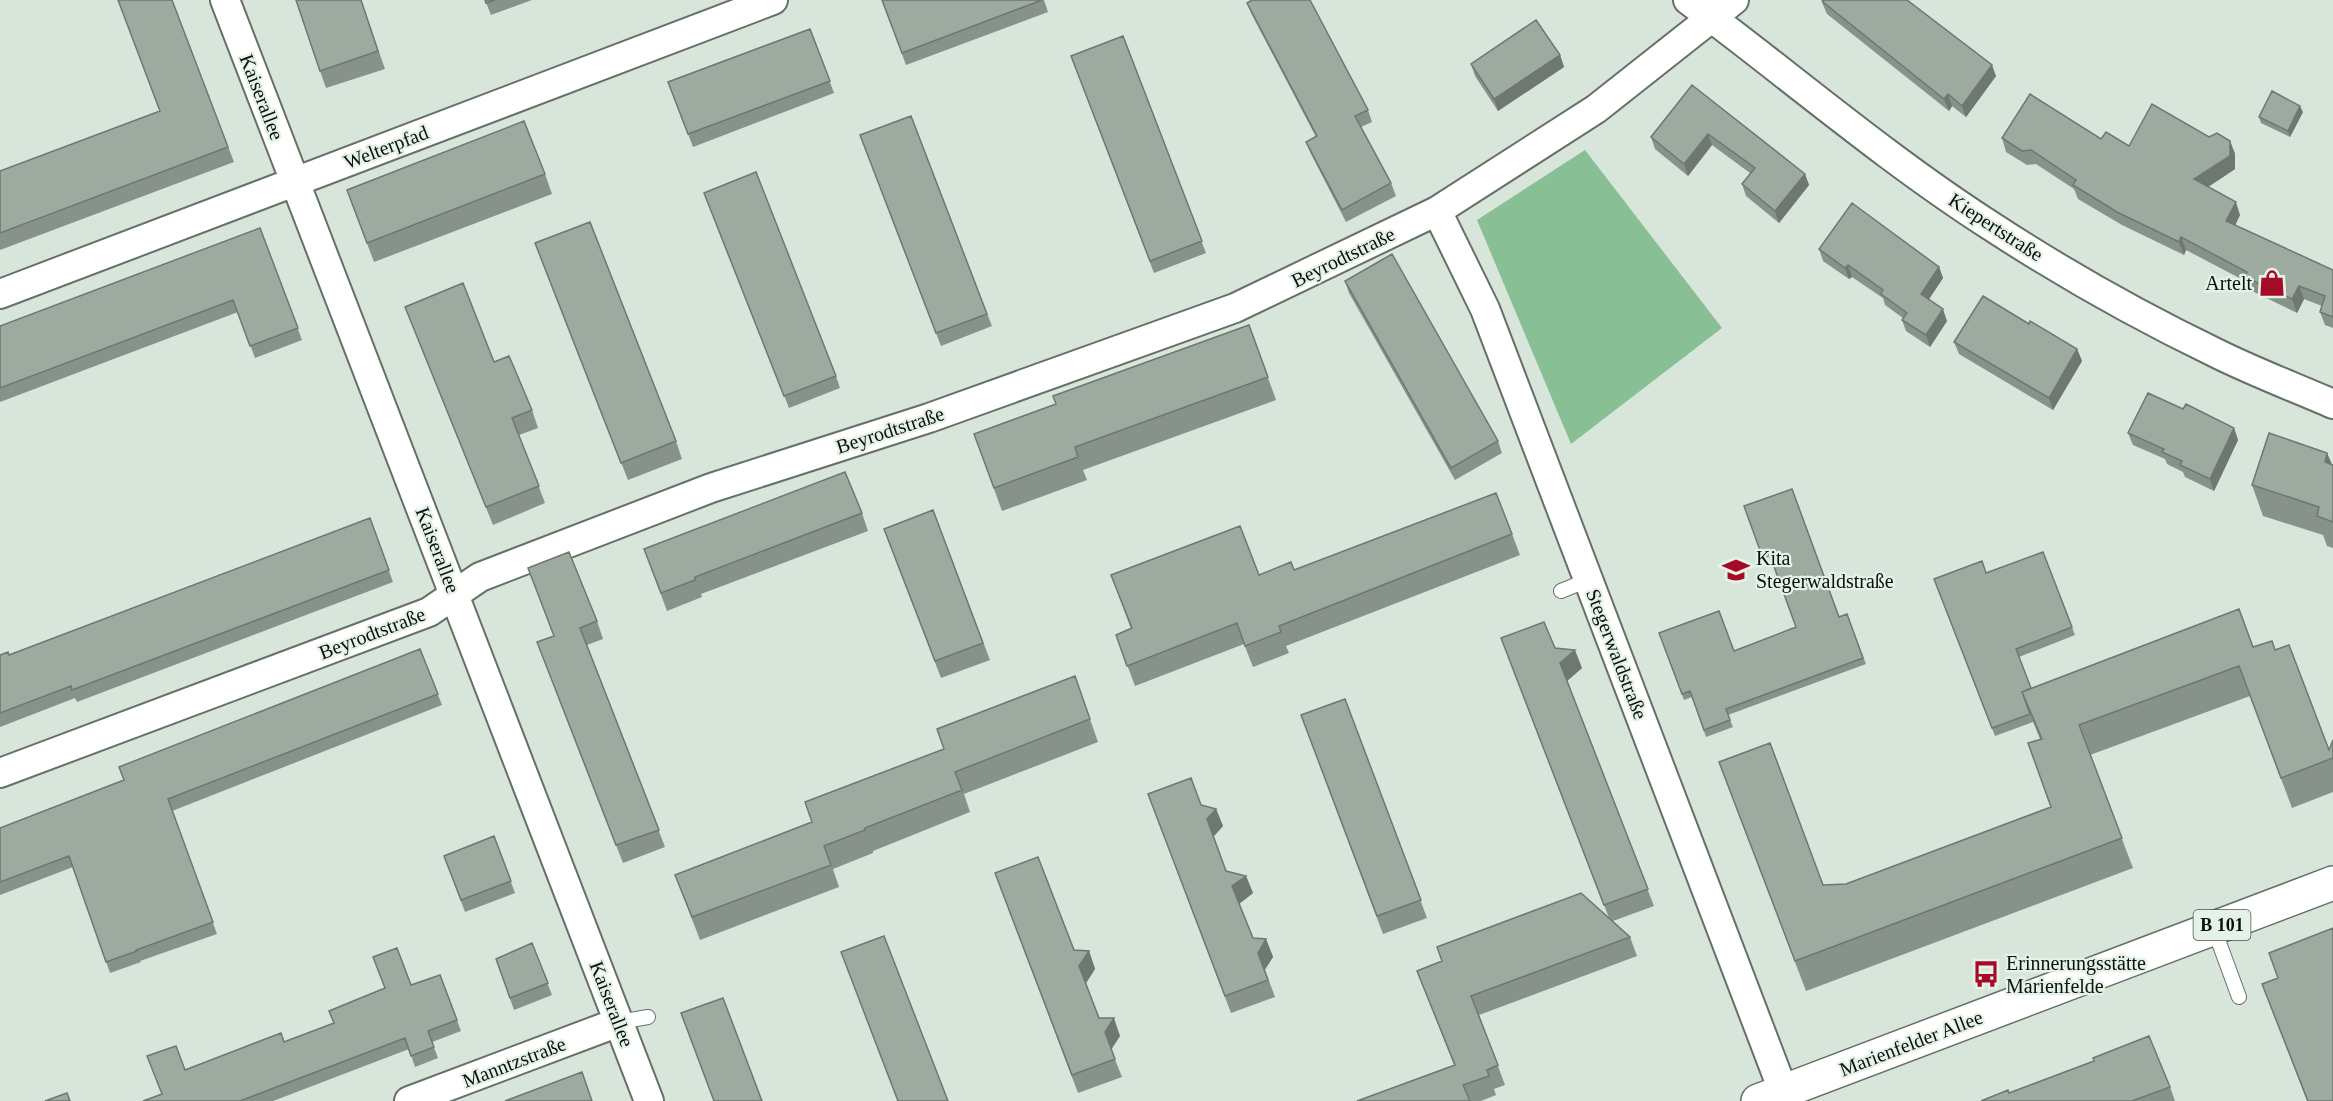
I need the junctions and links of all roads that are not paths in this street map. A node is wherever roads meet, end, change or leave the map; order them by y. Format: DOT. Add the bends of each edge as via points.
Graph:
graph roads {
  1 [pos="225,0"];
  2 [pos="773,0"];
  3 [pos="1688,0"];
  4 [pos="1734,0"];
  5 [pos="1711,17"];
  6 [pos="294,182"];
  7 [pos="1437,211"];
  8 [pos="0,294"];
  9 [pos="2333,404"];
  10 [pos="1588,579"];
  11 [pos="1561,591"];
  12 [pos="455,595"];
  13 [pos="0,773"];
  14 [pos="2333,883"];
  15 [pos="2214,928"];
  16 [pos="2239,997"];
  17 [pos="648,1017"];
  18 [pos="619,1022"];
  19 [pos="1776,1098"];
  20 [pos="410,1101"];
  21 [pos="649,1101"];
  1 -- 6 [label="street, Kaiserallee"];
  2 -- 6 [label="street, Welterpfad"];
  3 -- 5 [label="street, Kiepertstraße"];
  4 -- 5 [label="street, Beyrodtstraße"];
  5 -- 7 [label="street, Beyrodtstraße" via="1596,110"];
  5 -- 9 [label="street, Kiepertstraße" via="1988,225 2107,296 2217,354"];
  6 -- 8 [label="street, Welterpfad"];
  6 -- 12 [label="street, Kaiserallee"];
  7 -- 10 [label="street, Stegerwaldstraße" via="1485,309"];
  7 -- 12 [label="street, Beyrodtstraße" via="1235,309 929,418 711,488 480,577"];
  10 -- 11 [label="lane"];
  10 -- 19 [label="street, Stegerwaldstraße"];
  12 -- 13 [label="street, Beyrodtstraße" via="429,612"];
  12 -- 18 [label="street, Kaiserallee"];
  14 -- 15 [label="main road, Marienfelder Allee / B 101"];
  15 -- 16 [label="lane"];
  15 -- 19 [label="main road, Marienfelder Allee / B 101"];
  17 -- 18 [label="lane"];
  18 -- 20 [label="street, Manntzstraße"];
  18 -- 21 [label="street, Kaiserallee"];
}
